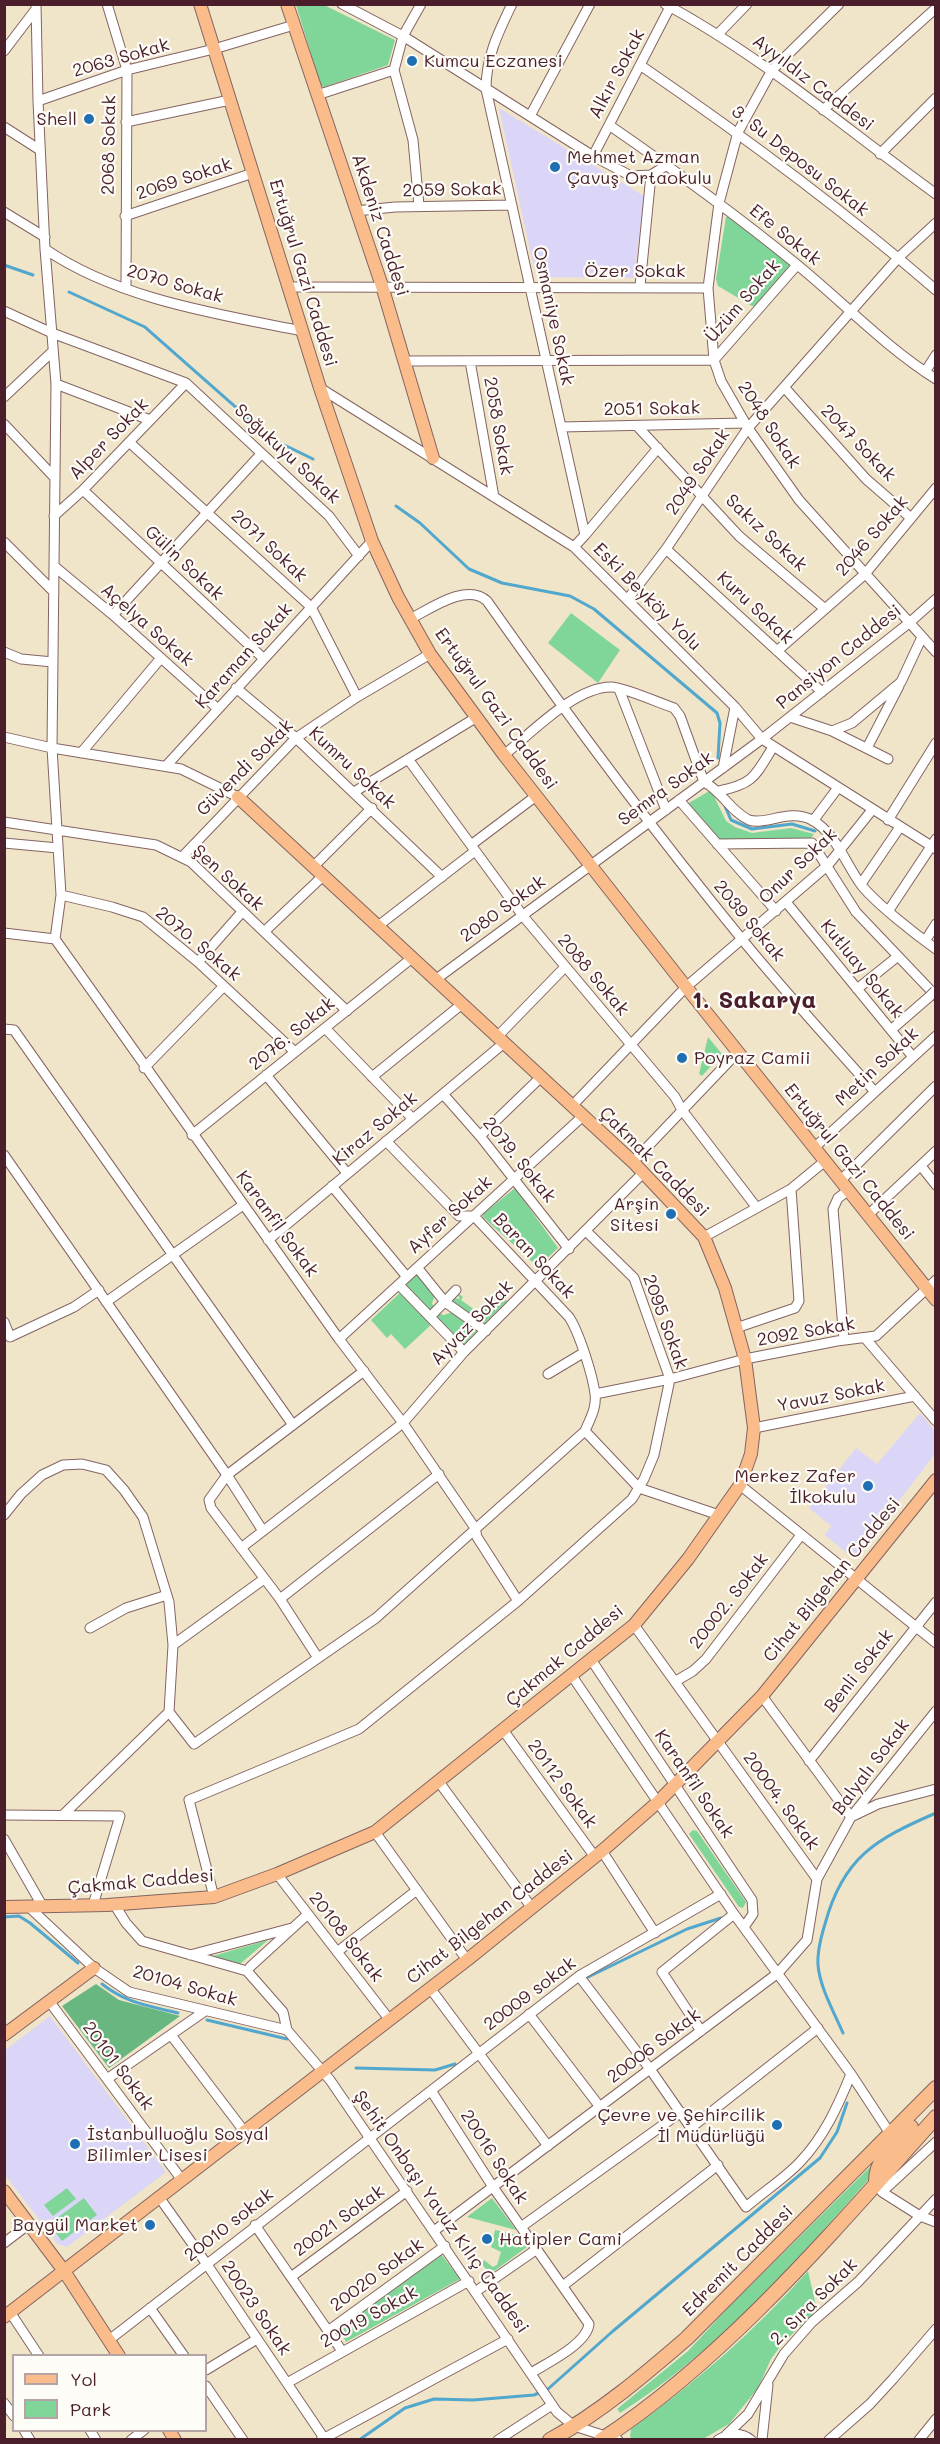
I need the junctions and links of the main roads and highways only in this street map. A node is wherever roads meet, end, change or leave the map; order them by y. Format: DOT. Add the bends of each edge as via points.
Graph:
graph roads {
  1 [pos="200,4"];
  2 [pos="287,4"];
  3 [pos="433,458"];
  4 [pos="238,798"];
  5 [pos="931,1284"];
  6 [pos="936,1300"];
  7 [pos="936,1480"];
  8 [pos="4,1908"];
  9 [pos="94,1968"];
  10 [pos="6,2032"];
  11 [pos="936,2088"];
  12 [pos="936,2094"];
  13 [pos="936,2117"];
  14 [pos="879,2188"];
  15 [pos="4,2191"];
  16 [pos="64,2271"];
  17 [pos="7,2315"];
  18 [pos="118,2354"];
  19 [pos="609,2438"];
  20 [pos="550,2439"];
  1 -- 5 [label="main road, Ertuğrul Gazi Caddesi" via="372,541 410,619 430,654 590,866 868,1215"];
  2 -- 3 [label="main road, Akdeniz Caddesi" via="382,286"];
  4 -- 8 [label="main road, Çakmak Caddesi" via="633,1162 704,1237 725,1288 745,1359 754,1428 751,1454 740,1485 688,1559 634,1625 375,1832 214,1897"];
  5 -- 6 [label="main road, Ertuğrul Gazi Caddesi"];
  7 -- 16 [label="main road, Cihat Bilgehan Caddesi" via="762,1696 658,1802 532,1908"];
  9 -- 10 [label="main road"];
  11 -- 20 [label="highway, Edremit Caddesi" via="687,2338 574,2426"];
  12 -- 14 [label="highway" via="880,2161 876,2172"];
  13 -- 14 [label="highway"];
  14 -- 19 [label="highway" via="716,2350"];
  15 -- 16 [label="main road"];
  16 -- 17 [label="main road, Cihat Bilgehan Caddesi"];
  16 -- 18 [label="main road"];
}
